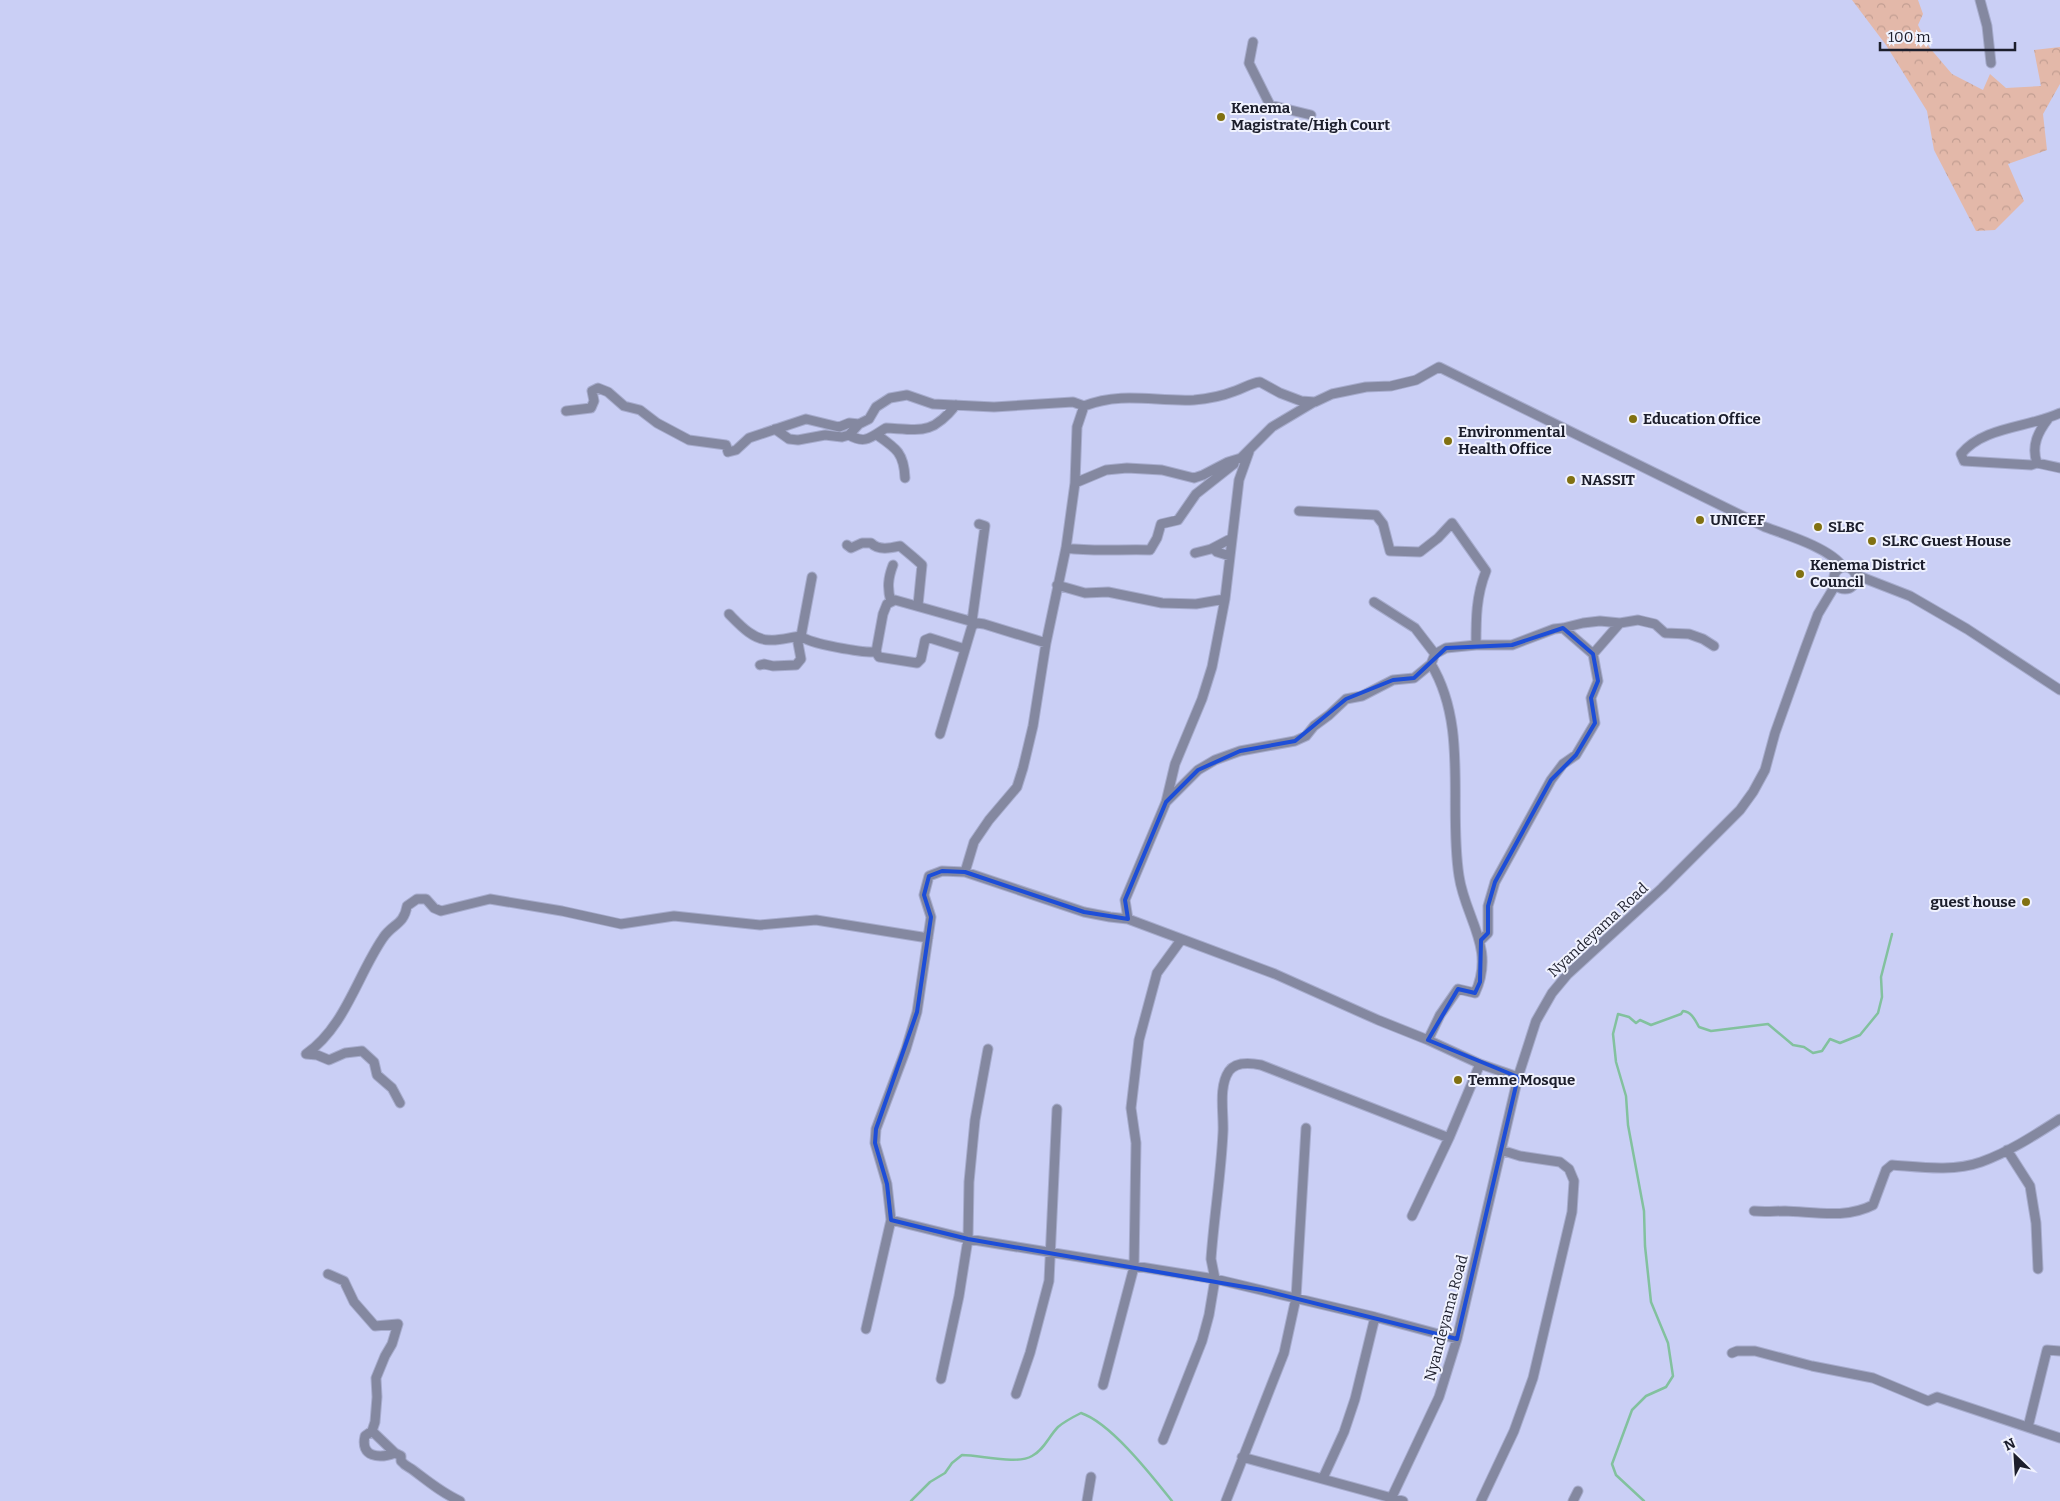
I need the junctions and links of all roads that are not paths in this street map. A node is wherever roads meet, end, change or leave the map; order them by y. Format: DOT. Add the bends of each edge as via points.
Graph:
graph roads {
  1 [pos="1980,0"];
  2 [pos="1253,42"];
  3 [pos="1991,63"];
  4 [pos="1311,115"];
  5 [pos="1315,402"];
  6 [pos="956,405"];
  7 [pos="1084,406"];
  8 [pos="566,411"];
  9 [pos="2060,414"];
  10 [pos="2048,419"];
  11 [pos="859,424"];
  12 [pos="775,429"];
  13 [pos="849,435"];
  14 [pos="877,435"];
  15 [pos="1251,449"];
  16 [pos="1241,458"];
  17 [pos="2037,463"];
  18 [pos="2060,468"];
  19 [pos="905,478"];
  20 [pos="1075,483"];
  21 [pos="1299,511"];
  22 [pos="979,524"];
  23 [pos="1232,538"];
  24 [pos="847,546"];
  25 [pos="1066,548"];
  26 [pos="1213,548"];
  27 [pos="1195,553"];
  28 [pos="1230,556"];
  29 [pos="894,565"];
  30 [pos="1843,567"];
  31 [pos="1856,575"];
  32 [pos="812,578"];
  33 [pos="1836,584"];
  34 [pos="1057,585"];
  35 [pos="1225,600"];
  36 [pos="891,602"];
  37 [pos="1374,602"];
  38 [pos="918,605"];
  39 [pos="729,614"];
  40 [pos="975,622"];
  41 [pos="1620,623"];
  42 [pos="1563,628"];
  43 [pos="801,636"];
  44 [pos="1046,643"];
  45 [pos="1476,645"];
  46 [pos="1714,646"];
  47 [pos="965,649"];
  48 [pos="876,652"];
  49 [pos="1435,654"];
  50 [pos="1593,654"];
  51 [pos="1431,664"];
  52 [pos="760,665"];
  53 [pos="2060,690"];
  54 [pos="940,734"];
  55 [pos="1166,802"];
  56 [pos="965,872"];
  57 [pos="1128,919"];
  58 [pos="928,938"];
  59 [pos="1181,940"];
  60 [pos="1481,940"];
  61 [pos="1428,1040"];
  62 [pos="988,1049"];
  63 [pos="1480,1064"];
  64 [pos="1518,1077"];
  65 [pos="400,1103"];
  66 [pos="1057,1108"];
  67 [pos="2060,1119"];
  68 [pos="1306,1128"];
  69 [pos="1449,1138"];
  70 [pos="1501,1150"];
  71 [pos="2007,1150"];
  72 [pos="1754,1212"];
  73 [pos="1412,1216"];
  74 [pos="891,1220"];
  75 [pos="968,1240"];
  76 [pos="1050,1252"];
  77 [pos="1134,1267"];
  78 [pos="2038,1268"];
  79 [pos="328,1274"];
  80 [pos="1215,1279"];
  81 [pos="1296,1298"];
  82 [pos="1375,1317"];
  83 [pos="866,1328"];
  84 [pos="1457,1339"];
  85 [pos="2060,1351"];
  86 [pos="1732,1353"];
  87 [pos="941,1379"];
  88 [pos="1103,1385"];
  89 [pos="1016,1394"];
  90 [pos="2028,1427"];
  91 [pos="372,1431"];
  92 [pos="2060,1438"];
  93 [pos="1163,1440"];
  94 [pos="395,1453"];
  95 [pos="1242,1457"];
  96 [pos="1091,1477"];
  97 [pos="1323,1478"];
  98 [pos="1578,1491"];
  99 [pos="1391,1499"];
  100 [pos="460,1501"];
  101 [pos="1087,1501"];
  102 [pos="1226,1501"];
  103 [pos="1403,1501"];
  104 [pos="1481,1501"];
  105 [pos="1573,1501"];
  1 -- 3 [label="street"];
  2 -- 4 [label="street" via="1249,63 1270,105"];
  5 -- 7 [label="street" via="1301,401 1260,382 1195,400 1113,399"];
  5 -- 15 [label="street" via="1272,427"];
  5 -- 30 [label="street" via="1332,394 1416,380 1439,368 1765,528 1821,551 1837,559"];
  6 -- 7 [label="street" via="994,407 1073,402"];
  6 -- 11 [label="street" via="933,404 907,395 890,398 876,407 869,419"];
  6 -- 14 [label="street" via="928,429 886,428"];
  7 -- 20 [label="street" via="1077,427"];
  8 -- 12 [label="street" via="591,408 594,401 592,391 598,388 624,406 640,410 689,440 726,445 728,452 736,450 749,438"];
  9 -- 10 [label="street"];
  10 -- 17 [label="street" via="2037,436"];
  10 -- 17 [label="street" via="1985,436 1968,445 1961,454 1964,461"];
  11 -- 12 [label="street" via="839,427 806,418"];
  11 -- 13 [label="street"];
  12 -- 13 [label="street" via="789,439 798,440"];
  13 -- 14 [label="street" via="865,439"];
  14 -- 19 [label="street" via="900,454"];
  15 -- 16 [label="street"];
  15 -- 23 [label="street" via="1239,480"];
  16 -- 20 [label="street" via="1194,478 1162,470 1127,468 1106,470"];
  16 -- 25 [label="street" via="1196,494 1178,520 1161,524 1150,550"];
  17 -- 18 [label="street"];
  20 -- 25 [label="street"];
  21 -- 45 [label="street" via="1376,515 1383,524 1390,551 1420,552 1452,523 1486,571 1476,606"];
  22 -- 40 [label="street" via="985,526"];
  23 -- 26 [label="street"];
  23 -- 28 [label="street"];
  24 -- 38 [label="street" via="871,543 875,547 900,546 918,560 922,565"];
  25 -- 34 [label="street"];
  26 -- 27 [label="street"];
  26 -- 28 [label="street"];
  28 -- 35 [label="street"];
  29 -- 36 [label="street" via="888,577"];
  30 -- 31 [label="street" via="1851,568"];
  30 -- 33 [label="street" via="1834,576"];
  31 -- 33 [label="street" via="1851,587 1843,589"];
  31 -- 53 [label="street" via="1918,601"];
  32 -- 43 [label="street"];
  33 -- 64 [label="street, Nyandeyama Road" via="1818,614 1804,649 1765,770 1754,792 1662,888 1567,975 1536,1021"];
  34 -- 35 [label="street" via="1085,593 1108,592 1162,603 1196,604"];
  34 -- 44 [label="street"];
  35 -- 55 [label="street" via="1212,667 1174,764"];
  36 -- 38 [label="street"];
  36 -- 48 [label="street" via="886,604"];
  37 -- 49 [label="street" via="1415,628"];
  38 -- 40 [label="street"];
  39 -- 43 [label="street" via="762,639 770,641"];
  40 -- 44 [label="street"];
  40 -- 47 [label="street"];
  41 -- 42 [label="street" via="1600,620"];
  41 -- 46 [label="street" via="1638,620 1655,624 1665,633 1689,634"];
  41 -- 50 [label="street"];
  42 -- 45 [label="street" via="1512,645"];
  42 -- 50 [label="street"];
  43 -- 48 [label="street" via="804,640 826,645"];
  43 -- 52 [label="street" via="798,643 801,659 796,665"];
  44 -- 56 [label="street" via="1033,726 1017,787 974,842"];
  45 -- 49 [label="street" via="1446,648"];
  47 -- 48 [label="street" via="930,638 924,640 921,659 917,663 879,657"];
  47 -- 54 [label="street"];
  49 -- 51 [label="street"];
  50 -- 60 [label="street" via="1598,681 1591,698 1595,723 1576,756 1563,764 1551,780 1494,882 1488,906 1488,933"];
  51 -- 55 [label="street" via="1414,678 1393,680 1362,696 1346,699 1306,736 1295,742 1240,751 1215,760 1198,770"];
  51 -- 60 [label="street" via="1441,681 1453,736 1455,845 1460,882"];
  55 -- 57 [label="street" via="1125,900"];
  56 -- 57 [label="street" via="1084,912"];
  56 -- 58 [label="street" via="942,872 929,876 924,895 931,917"];
  57 -- 59 [label="street"];
  58 -- 65 [label="street" via="816,920 760,925 674,916 621,924 490,899 441,911 426,899 417,899 407,906 406,915 400,923 384,936 354,993 317,1047 306,1054 329,1060 345,1053 362,1051 374,1062 377,1075 392,1088"];
  58 -- 74 [label="street" via="917,1012 876,1129 875,1143 887,1184"];
  59 -- 61 [label="street" via="1275,974"];
  59 -- 77 [label="street" via="1157,974 1139,1040 1131,1108 1136,1142"];
  60 -- 61 [label="street" via="1481,975 1475,993 1458,988"];
  61 -- 63 [label="street"];
  62 -- 75 [label="street" via="975,1120"];
  63 -- 64 [label="street"];
  63 -- 69 [label="street"];
  64 -- 70 [label="street, Nyandeyama Road"];
  66 -- 76 [label="street"];
  67 -- 71 [label="street"];
  68 -- 81 [label="street"];
  69 -- 73 [label="street"];
  69 -- 80 [label="street" via="1261,1065 1249,1062 1238,1065 1229,1071 1224,1086 1211,1259"];
  70 -- 84 [label="street, Nyandeyama Road"];
  70 -- 104 [label="street" via="1560,1162 1569,1169 1574,1181 1572,1212 1532,1378 1514,1430"];
  71 -- 72 [label="street" via="1980,1162 1950,1167 1892,1165 1886,1170 1873,1204 1860,1211 1819,1214"];
  71 -- 78 [label="street" via="2030,1186"];
  74 -- 75 [label="street"];
  74 -- 83 [label="street"];
  75 -- 76 [label="street"];
  75 -- 87 [label="street"];
  76 -- 77 [label="street"];
  76 -- 89 [label="street" via="1045,1299"];
  77 -- 80 [label="street"];
  77 -- 88 [label="street"];
  79 -- 91 [label="street" via="344,1281 354,1302 375,1326 398,1324 376,1378"];
  80 -- 81 [label="street"];
  80 -- 93 [label="street" via="1202,1342"];
  81 -- 82 [label="street"];
  81 -- 95 [label="street" via="1284,1353"];
  82 -- 84 [label="street"];
  82 -- 97 [label="street" via="1347,1424"];
  84 -- 99 [label="street, Nyandeyama Road" via="1439,1397"];
  85 -- 90 [label="street" via="2048,1350"];
  86 -- 90 [label="street" via="1754,1351 1873,1378 1928,1400 1937,1397"];
  90 -- 92 [label="street"];
  91 -- 94 [label="street"];
  91 -- 94 [label="street" via="365,1436 364,1450 380,1456"];
  94 -- 100 [label="street" via="401,1456 404,1465 437,1490"];
  95 -- 97 [label="street"];
  95 -- 102 [label="street"];
  96 -- 101 [label="street"];
  97 -- 99 [label="street"];
  98 -- 105 [label="street"];
  99 -- 103 [label="street"];
}
